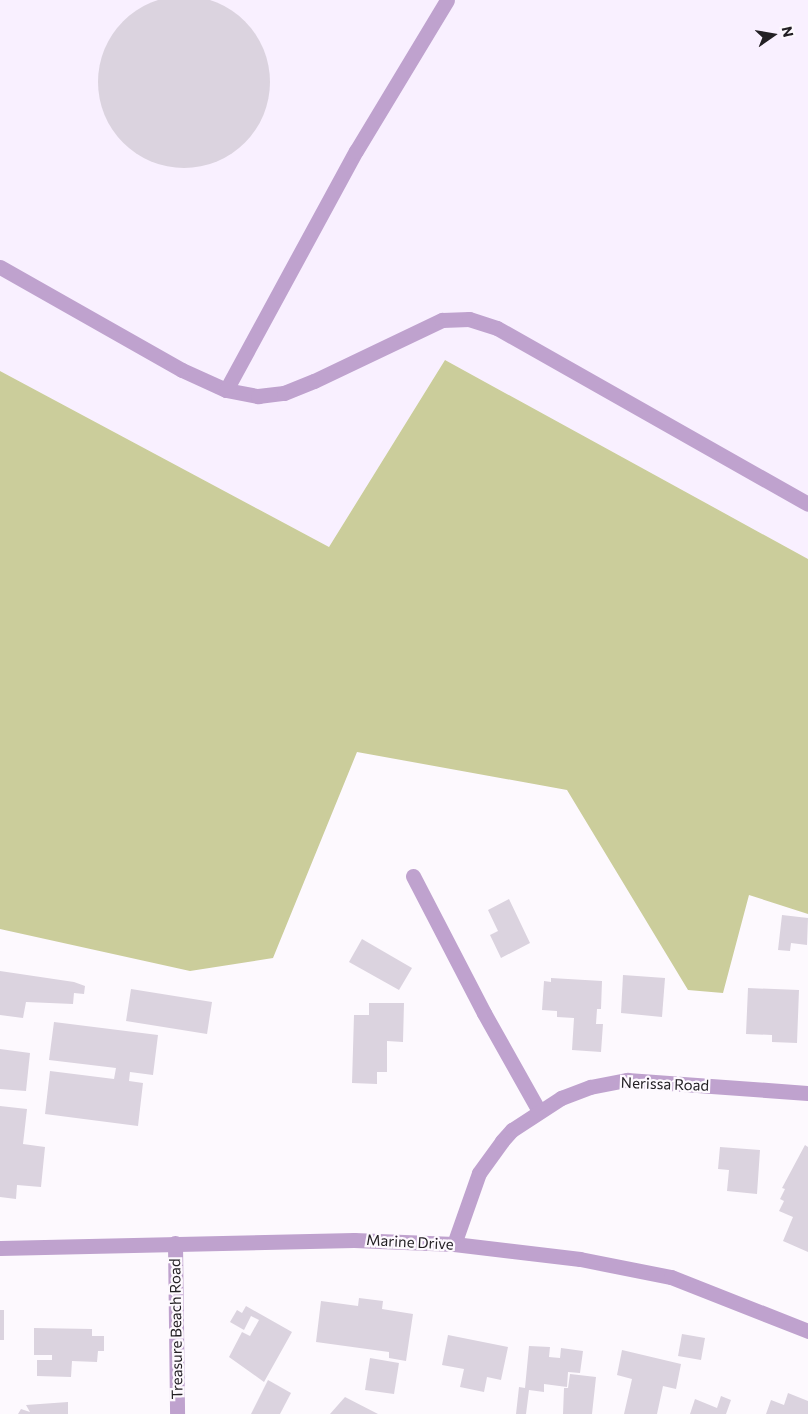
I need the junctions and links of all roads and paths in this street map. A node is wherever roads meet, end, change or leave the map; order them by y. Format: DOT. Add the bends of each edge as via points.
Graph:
graph roads {
  1 [pos="447,0"];
  2 [pos="0,267"];
  3 [pos="226,390"];
  4 [pos="808,504"];
  5 [pos="413,876"];
  6 [pos="808,1093"];
  7 [pos="539,1111"];
  8 [pos="175,1243"];
  9 [pos="454,1244"];
  10 [pos="0,1248"];
  11 [pos="808,1331"];
  12 [pos="177,1414"];
  1 -- 3 [label="street" via="356,151"];
  2 -- 3 [label="street" via="182,370"];
  3 -- 4 [label="street" via="258,396 284,393 442,320 469,319 497,328"];
  5 -- 7 [label="street"];
  6 -- 7 [label="street, Nerissa Road" via="627,1080 590,1087"];
  7 -- 9 [label="street, Nerissa Road" via="512,1130 479,1173"];
  8 -- 9 [label="street, Marine Drive" via="354,1240"];
  8 -- 10 [label="street, Marine Drive"];
  8 -- 12 [label="street, Treasure Beach Road"];
  9 -- 11 [label="street, Marine Drive" via="580,1259 671,1277"];
}
